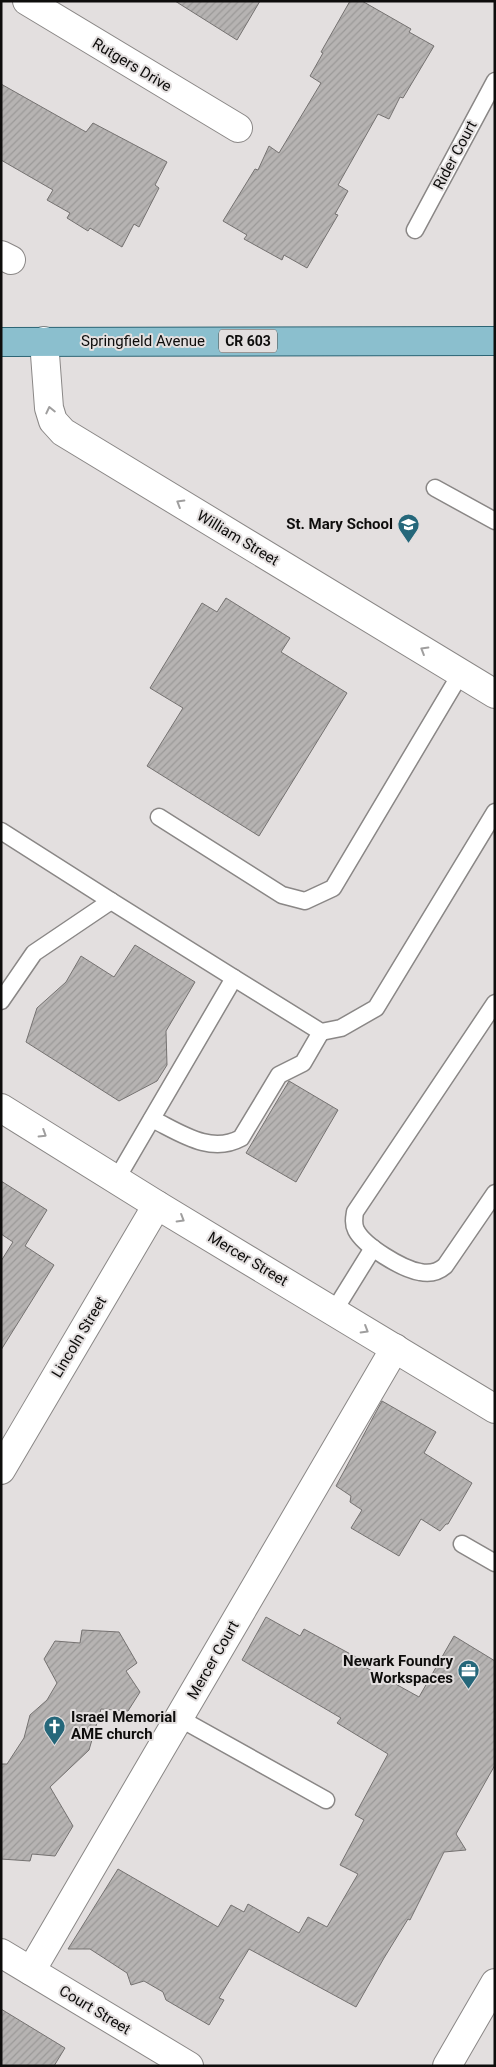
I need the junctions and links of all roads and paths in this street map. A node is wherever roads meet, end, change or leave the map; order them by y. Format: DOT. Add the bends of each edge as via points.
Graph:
graph roads {
  1 [pos="27,1"];
  2 [pos="495,80"];
  3 [pos="238,128"];
  4 [pos="415,230"];
  5 [pos="44,341"];
  6 [pos="495,341"];
  7 [pos="1,342"];
  8 [pos="435,488"];
  9 [pos="495,521"];
  10 [pos="461,673"];
  11 [pos="495,694"];
  12 [pos="495,812"];
  13 [pos="160,817"];
  14 [pos="1,831"];
  15 [pos="111,900"];
  16 [pos="234,978"];
  17 [pos="1,1001"];
  18 [pos="495,1003"];
  19 [pos="321,1032"];
  20 [pos="1,1108"];
  21 [pos="152,1118"];
  22 [pos="116,1180"];
  23 [pos="495,1193"];
  24 [pos="158,1205"];
  25 [pos="372,1248"];
  26 [pos="334,1311"];
  27 [pos="395,1348"];
  28 [pos="495,1409"];
  29 [pos="1,1470"];
  30 [pos="462,1544"];
  31 [pos="495,1563"];
  32 [pos="179,1718"];
  33 [pos="326,1800"];
  34 [pos="1,1953"];
  35 [pos="31,1971"];
  36 [pos="495,1983"];
  37 [pos="189,2066"];
  38 [pos="447,2066"];
  1 -- 3 [label="street, Rutgers Drive"];
  2 -- 4 [label="lane, Rider Court"];
  5 -- 6 [label="main road, Springfield Avenue / CR 603"];
  5 -- 7 [label="main road, Springfield Avenue / CR 603"];
  10 -- 5 [label="street, William Street, one-way" via="63,432 53,421 49,408"];
  8 -- 9 [label="lane"];
  10 -- 11 [label="street, William Street"];
  10 -- 13 [label="lane" via="333,888 305,901 282,895"];
  12 -- 19 [label="lane" via="376,1008 340,1028"];
  14 -- 15 [label="lane"];
  15 -- 16 [label="lane"];
  15 -- 17 [label="lane" via="34,953"];
  16 -- 19 [label="lane"];
  16 -- 21 [label="lane"];
  18 -- 25 [label="lane" via="355,1212 356,1230"];
  19 -- 21 [label="lane" via="303,1063 278,1075 241,1138 220,1144 199,1142"];
  20 -- 22 [label="street, Mercer Street, one-way"];
  21 -- 22 [label="lane"];
  22 -- 24 [label="street, Mercer Street"];
  23 -- 25 [label="lane" via="439,1271 420,1272 406,1268"];
  24 -- 26 [label="street, Mercer Street, one-way"];
  24 -- 29 [label="street, Lincoln Street"];
  25 -- 26 [label="lane"];
  26 -- 27 [label="street, Mercer Street, one-way"];
  27 -- 28 [label="street, Mercer Street"];
  27 -- 32 [label="street, Mercer Court"];
  30 -- 31 [label="lane"];
  32 -- 33 [label="lane"];
  32 -- 35 [label="street, Mercer Court"];
  34 -- 35 [label="street, Court Street"];
  35 -- 37 [label="street, Court Street"];
  36 -- 38 [label="street"];
}
